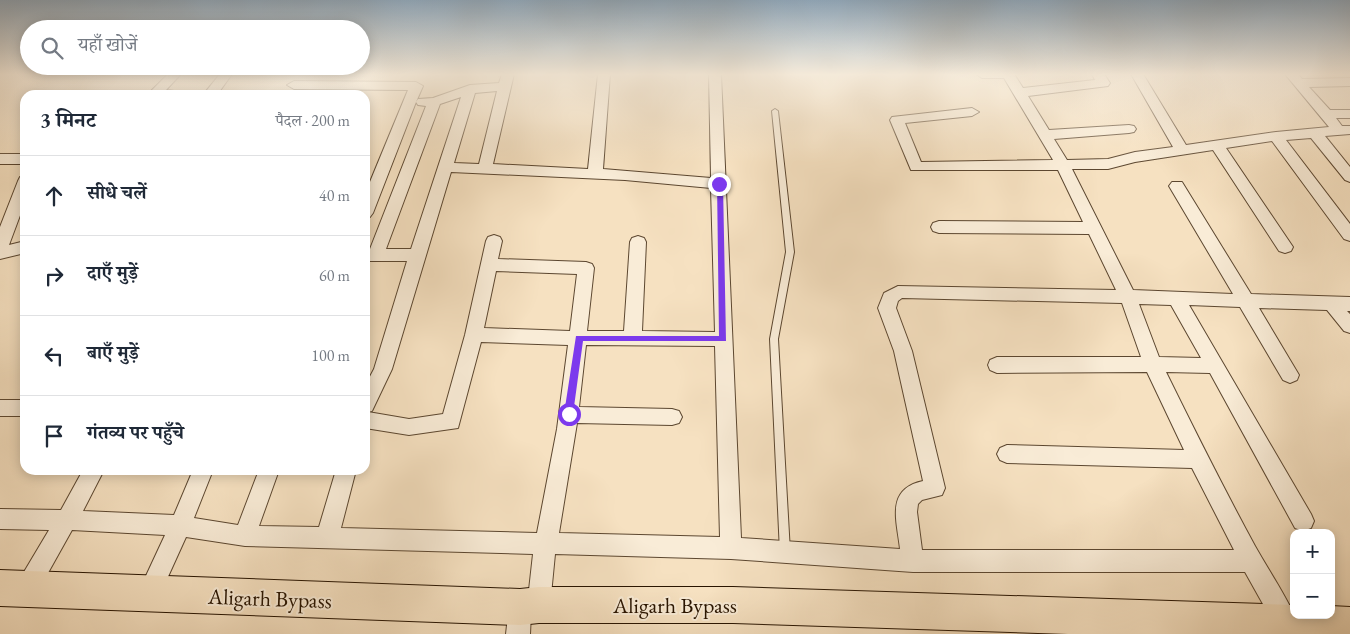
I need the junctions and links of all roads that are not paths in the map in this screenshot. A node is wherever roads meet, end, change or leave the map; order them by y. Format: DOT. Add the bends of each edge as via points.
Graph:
graph roads {
  1 [pos="409,104"];
  2 [pos="433,104"];
  3 [pos="465,104"];
  4 [pos="500,104"];
  5 [pos="601,104"];
  6 [pos="716,104"];
  7 [pos="1025,104"];
  8 [pos="1155,104"];
  9 [pos="1317,104"];
  10 [pos="775,111"];
  11 [pos="972,112"];
  12 [pos="1326,114"];
  13 [pos="1350,114"];
  14 [pos="1129,129"];
  15 [pos="1344,130"];
  16 [pos="1314,132"];
  17 [pos="1045,135"];
  18 [pos="1276,136"];
  19 [pos="1217,145"];
  20 [pos="1182,150"];
  21 [pos="0,159"];
  22 [pos="20,159"];
  23 [pos="1063,166"];
  24 [pos="444,167"];
  25 [pos="485,168"];
  26 [pos="594,175"];
  27 [pos="1350,177"];
  28 [pos="719,184"];
  29 [pos="1177,186"];
  30 [pos="20,194"];
  31 [pos="370,201"];
  32 [pos="939,227"];
  33 [pos="1093,228"];
  34 [pos="1350,235"];
  35 [pos="494,241"];
  36 [pos="638,242"];
  37 [pos="1285,247"];
  38 [pos="0,248"];
  39 [pos="20,248"];
  40 [pos="0,253"];
  41 [pos="417,255"];
  42 [pos="370,256"];
  43 [pos="489,265"];
  44 [pos="1128,297"];
  45 [pos="1176,299"];
  46 [pos="1244,300"];
  47 [pos="1332,304"];
  48 [pos="1350,304"];
  49 [pos="1350,326"];
  50 [pos="474,335"];
  51 [pos="579,338"];
  52 [pos="632,338"];
  53 [pos="723,339"];
  54 [pos="1153,364"];
  55 [pos="997,365"];
  56 [pos="1215,366"];
  57 [pos="1290,375"];
  58 [pos="370,395"];
  59 [pos="569,414"];
  60 [pos="672,417"];
  61 [pos="370,421"];
  62 [pos="1007,454"];
  63 [pos="1198,459"];
  64 [pos="91,475"];
  65 [pos="200,475"];
  66 [pos="267,475"];
  67 [pos="345,475"];
  68 [pos="0,519"];
  69 [pos="1303,521"];
  70 [pos="64,526"];
  71 [pos="177,532"];
  72 [pos="245,536"];
  73 [pos="327,538"];
  74 [pos="731,548"];
  75 [pos="545,549"];
  76 [pos="785,552"];
  77 [pos="913,561"];
  78 [pos="1256,570"];
  79 [pos="21,582"];
  80 [pos="153,582"];
  81 [pos="529,608"];
  82 [pos="1269,620"];
  83 [pos="1350,625"];
  1 -- 31 [label="street"];
  2 -- 42 [label="street"];
  3 -- 24 [label="street"];
  4 -- 25 [label="street"];
  5 -- 26 [label="street"];
  6 -- 28 [label="street"];
  7 -- 17 [label="street"];
  8 -- 20 [label="street"];
  9 -- 12 [label="street"];
  10 -- 76 [label="lane" via="790,252 774,339"];
  11 -- 23 [label="street" via="897,120 916,167"];
  12 -- 13 [label="street"];
  12 -- 15 [label="street"];
  14 -- 17 [label="street"];
  15 -- 16 [label="street"];
  16 -- 18 [label="street"];
  16 -- 27 [label="street"];
  17 -- 23 [label="street"];
  18 -- 19 [label="street"];
  18 -- 34 [label="street"];
  19 -- 20 [label="street"];
  19 -- 37 [label="street"];
  20 -- 23 [label="street" via="1108,164"];
  21 -- 22 [label="street"];
  23 -- 33 [label="street"];
  24 -- 25 [label="street"];
  24 -- 41 [label="street"];
  25 -- 26 [label="street"];
  26 -- 28 [label="street"];
  28 -- 53 [label="street"];
  29 -- 46 [label="street"];
  30 -- 38 [label="street"];
  32 -- 33 [label="street"];
  33 -- 44 [label="street"];
  35 -- 43 [label="street"];
  36 -- 52 [label="street"];
  39 -- 40 [label="street"];
  41 -- 42 [label="street"];
  41 -- 58 [label="street" via="383,369"];
  43 -- 50 [label="street"];
  43 -- 51 [label="street" via="586,268"];
  44 -- 45 [label="street"];
  44 -- 54 [label="street"];
  44 -- 77 [label="street" via="909,290 890,298 887,308 903,351 935,488 917,492 908,499 906,512"];
  45 -- 46 [label="street"];
  45 -- 56 [label="street"];
  46 -- 47 [label="street"];
  46 -- 57 [label="street"];
  47 -- 48 [label="street"];
  47 -- 49 [label="street"];
  50 -- 51 [label="street"];
  50 -- 61 [label="street" via="451,422 409,427"];
  51 -- 52 [label="street"];
  51 -- 59 [label="street"];
  52 -- 53 [label="street"];
  53 -- 74 [label="street"];
  54 -- 55 [label="street"];
  54 -- 56 [label="street"];
  54 -- 63 [label="street"];
  56 -- 69 [label="street"];
  59 -- 60 [label="street"];
  59 -- 75 [label="street"];
  62 -- 63 [label="street"];
  63 -- 78 [label="street"];
  64 -- 70 [label="street"];
  65 -- 71 [label="street"];
  66 -- 72 [label="street"];
  67 -- 73 [label="street"];
  68 -- 70 [label="street"];
  70 -- 71 [label="street"];
  70 -- 79 [label="street"];
  71 -- 72 [label="street"];
  71 -- 80 [label="street"];
  72 -- 73 [label="street"];
  73 -- 75 [label="street"];
  74 -- 75 [label="street"];
  74 -- 76 [label="street"];
  75 -- 81 [label="street"];
  76 -- 77 [label="street"];
  77 -- 78 [label="street"];
  78 -- 82 [label="street"];
  79 -- 80 [label="highway, Aligarh Bypass"];
  80 -- 81 [label="highway, Aligarh Bypass"];
  81 -- 82 [label="highway, Aligarh Bypass" via="733,605"];
  82 -- 83 [label="highway, Aligarh Bypass"];
}
